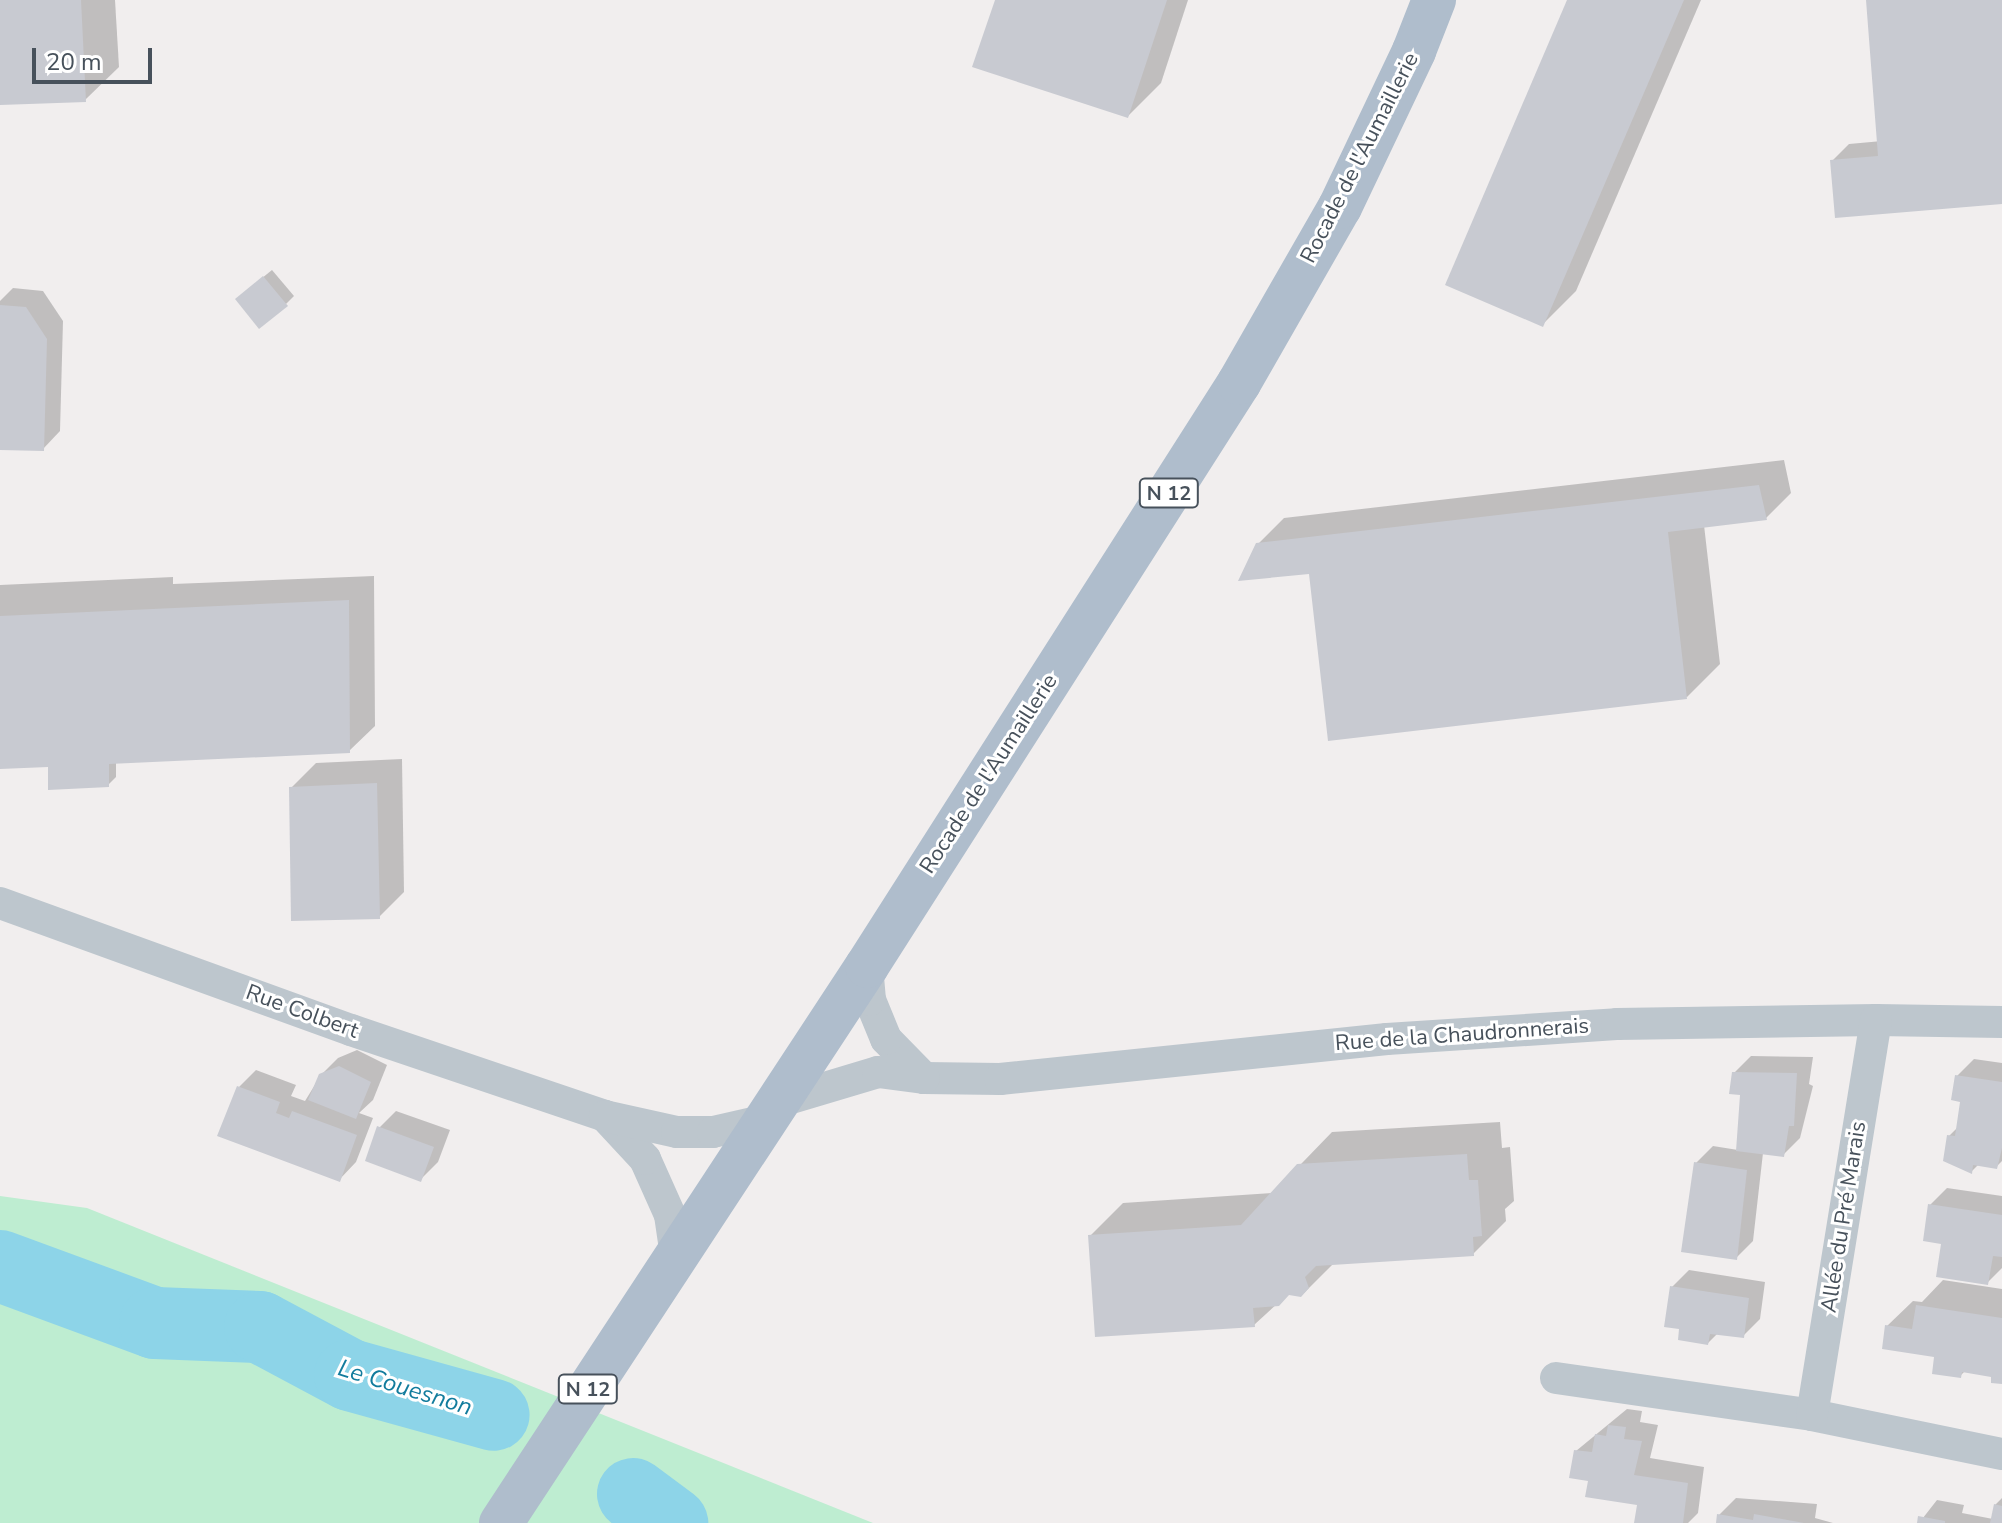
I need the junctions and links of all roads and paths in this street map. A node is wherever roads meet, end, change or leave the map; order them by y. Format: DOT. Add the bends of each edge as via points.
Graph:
graph roads {
  1 [pos="1434,0"];
  2 [pos="0,903"];
  3 [pos="867,966"];
  4 [pos="1876,1020"];
  5 [pos="2002,1022"];
  6 [pos="924,1078"];
  7 [pos="772,1111"];
  8 [pos="605,1116"];
  9 [pos="676,1256"];
  10 [pos="1556,1378"];
  11 [pos="1812,1415"];
  12 [pos="2002,1454"];
  13 [pos="501,1523"];
  1 -- 3 [label="main road, Rocade de l'Aumaillerie / N 12" via="1340,207 1239,383"];
  2 -- 8 [label="street, Rue Colbert"];
  3 -- 6 [label="street" via="870,1000 886,1039"];
  3 -- 7 [label="main road, Rocade de l'Aumaillerie / N 12"];
  4 -- 5 [label="street, Rue de la Chaudronnerais"];
  4 -- 6 [label="street, Rue de la Chaudronnerais" via="1617,1024 1387,1039 1000,1079"];
  4 -- 11 [label="street, Allée du Pré Marais"];
  6 -- 7 [label="street, Rue de la Chaudronnerais" via="878,1072"];
  7 -- 8 [label="street, Rue Colbert" via="713,1132 677,1132"];
  7 -- 9 [label="main road, Rocade de l'Aumaillerie / N 12"];
  8 -- 9 [label="street, Rue Colbert" via="645,1159 670,1215"];
  9 -- 13 [label="main road, Rocade de l'Aumaillerie / N 12"];
  10 -- 11 [label="street"];
  11 -- 12 [label="street"];
}
